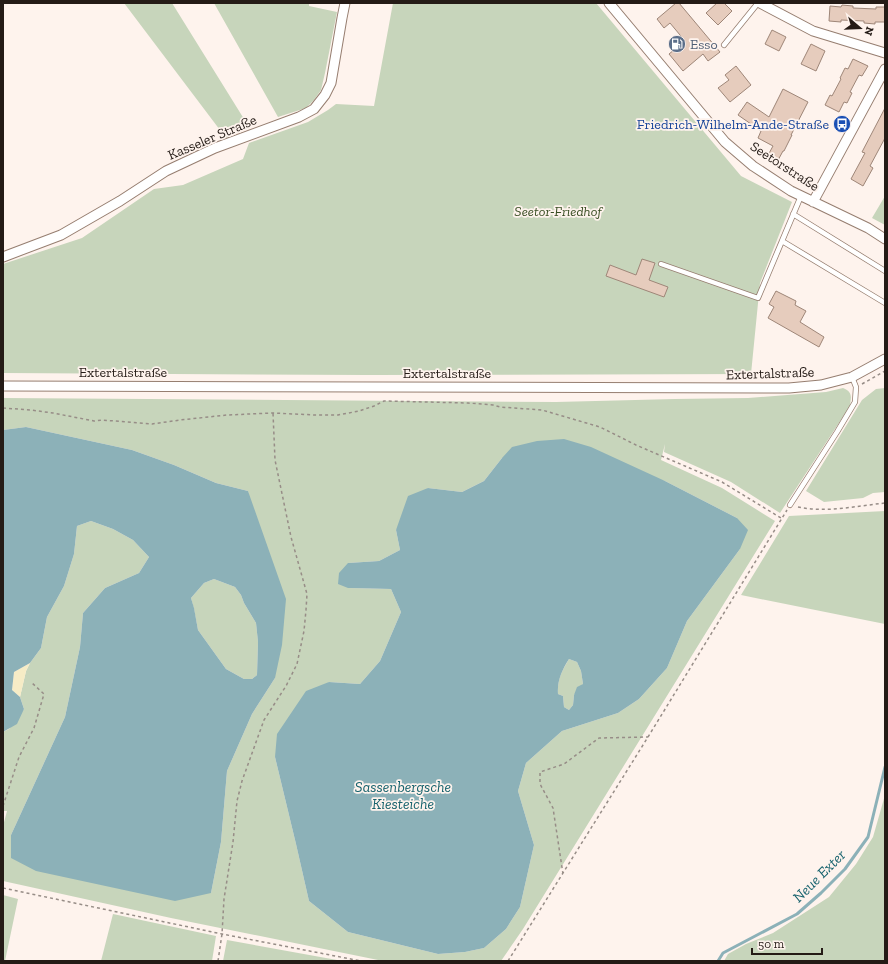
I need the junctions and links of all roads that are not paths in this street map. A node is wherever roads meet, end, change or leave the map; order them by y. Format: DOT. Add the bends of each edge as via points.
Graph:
graph roads {
  1 [pos="345,3"];
  2 [pos="609,3"];
  3 [pos="759,3"];
  4 [pos="724,45"];
  5 [pos="885,53"];
  6 [pos="885,69"];
  7 [pos="801,196"];
  8 [pos="813,202"];
  9 [pos="793,214"];
  10 [pos="885,239"];
  11 [pos="782,241"];
  12 [pos="3,257"];
  13 [pos="661,264"];
  14 [pos="885,271"];
  15 [pos="885,303"];
  16 [pos="885,359"];
  17 [pos="852,377"];
  18 [pos="3,386"];
  19 [pos="790,505"];
  1 -- 12 [label="street, Kasseler Straße" via="331,83 325,96 314,109 215,148 166,172 61,235"];
  2 -- 7 [label="street, Seetorstraße" via="725,142 753,166"];
  3 -- 4 [label="lane"];
  3 -- 5 [label="street" via="813,31"];
  6 -- 8 [label="street"];
  7 -- 8 [label="street, Seetorstraße"];
  7 -- 9 [label="lane"];
  8 -- 10 [label="street, Seetorstraße" via="868,228"];
  9 -- 11 [label="lane"];
  9 -- 14 [label="lane"];
  11 -- 13 [label="lane" via="758,298"];
  11 -- 15 [label="lane"];
  16 -- 17 [label="street, Extertalstraße"];
  17 -- 18 [label="street, Extertalstraße" via="820,385 789,388"];
  17 -- 19 [label="lane" via="856,387 855,402"];
}
